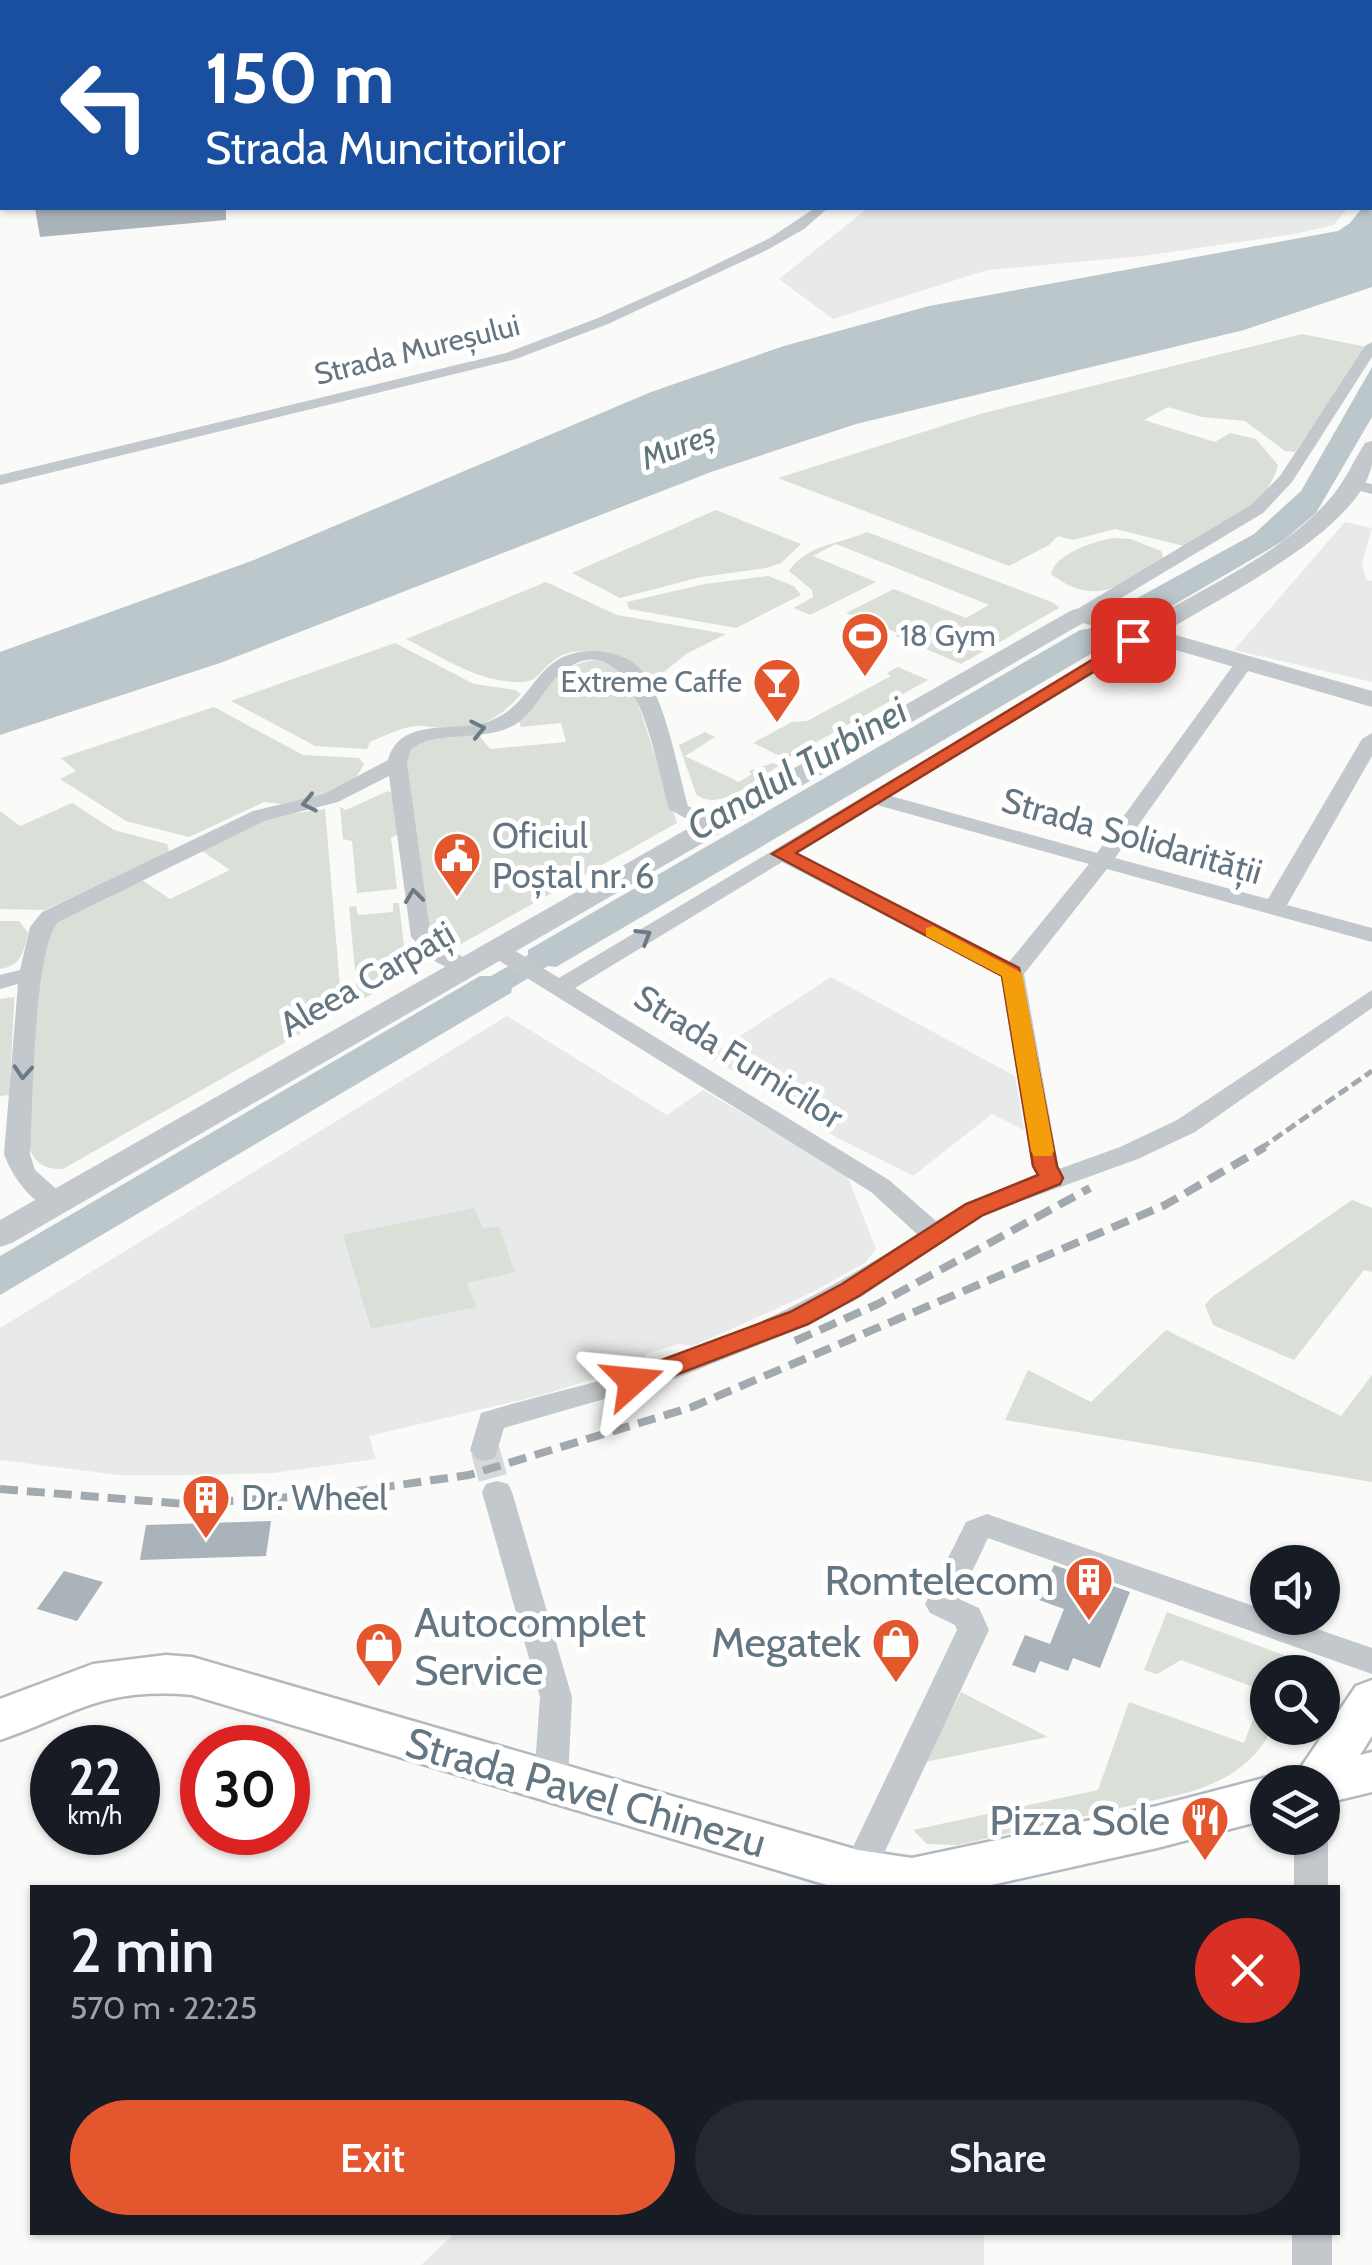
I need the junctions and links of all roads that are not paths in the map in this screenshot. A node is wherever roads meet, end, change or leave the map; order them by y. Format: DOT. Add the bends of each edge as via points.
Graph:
graph roads {
  1 [pos="820,210"];
  2 [pos="1372,347"];
  3 [pos="1372,447"];
  4 [pos="0,480"];
  5 [pos="1361,487"];
  6 [pos="1086,617"];
  7 [pos="1135,632"];
  8 [pos="1244,664"];
  9 [pos="1372,699"];
  10 [pos="1372,739"];
  11 [pos="397,763"];
  12 [pos="875,798"];
  13 [pos="714,826"];
  14 [pos="782,854"];
  15 [pos="1102,860"];
  16 [pos="1273,908"];
  17 [pos="1372,935"];
  18 [pos="502,953"];
  19 [pos="466,968"];
  20 [pos="1012,973"];
  21 [pos="30,974"];
  22 [pos="0,982"];
  23 [pos="552,982"];
  24 [pos="1372,997"];
  25 [pos="1052,1178"];
  26 [pos="58,1202"];
  27 [pos="934,1234"];
  28 [pos="0,1235"];
  29 [pos="485,1450"];
  30 [pos="497,1492"];
  31 [pos="1372,1662"];
  32 [pos="1372,1698"];
  33 [pos="0,1721"];
  34 [pos="1327,1765"];
  35 [pos="1372,1772"];
  36 [pos="1340,1780"];
  37 [pos="551,1781"];
  38 [pos="1250,1803"];
  39 [pos="1311,1855"];
  40 [pos="858,1872"];
  41 [pos="1311,1885"];
  42 [pos="1312,2235"];
  43 [pos="1312,2265"];
  1 -- 4 [label="street, Strada Mureșului" via="792,232 550,344"];
  2 -- 6 [label="street" via="1264,502"];
  3 -- 5 [label="street"];
  5 -- 7 [label="street" via="1274,556"];
  6 -- 7 [label="street"];
  6 -- 13 [label="street, Aleea Carpați"];
  7 -- 8 [label="street"];
  7 -- 12 [label="street"];
  8 -- 9 [label="street"];
  8 -- 15 [label="street"];
  10 -- 16 [label="street"];
  11 -- 13 [label="street, one-way" via="402,746 412,740 511,718 558,665 600,657 636,675 679,809"];
  19 -- 11 [label="street, one-way" via="422,942"];
  11 -- 21 [label="street, one-way" via="343,794 271,810 72,903 41,927"];
  12 -- 14 [label="street"];
  12 -- 15 [label="street, Strada Solidarității"];
  13 -- 18 [label="street, Aleea Carpați"];
  14 -- 20 [label="street"];
  23 -- 14 [label="street, one-way"];
  15 -- 16 [label="street, Strada Solidarității"];
  15 -- 20 [label="street"];
  16 -- 17 [label="street, Strada Solidarității"];
  18 -- 19 [label="street, Aleea Carpați"];
  18 -- 23 [label="street, Strada Furnicilor"];
  19 -- 26 [label="street, Aleea Carpați"];
  20 -- 25 [label="street"];
  21 -- 22 [label="street"];
  21 -- 26 [label="street, one-way" via="17,1154 24,1174"];
  23 -- 27 [label="street, Strada Furnicilor" via="880,1186"];
  24 -- 25 [label="street" via="1186,1126"];
  25 -- 27 [label="street" via="974,1209"];
  26 -- 28 [label="street, Aleea Carpați"];
  27 -- 29 [label="street" via="799,1318 667,1371 492,1422"];
  30 -- 37 [label="street" via="556,1697"];
  31 -- 40 [label="street" via="999,1527 977,1530 941,1604 968,1617 973,1630"];
  32 -- 34 [label="main road"];
  33 -- 37 [label="main road, Strada Pavel Chinezu" via="81,1683 156,1671"];
  35 -- 36 [label="main road"];
  37 -- 40 [label="main road, Strada Pavel Chinezu"];
  38 -- 40 [label="main road, Strada Pavel Chinezu" via="912,1880"];
  39 -- 41 [label="street"];
  42 -- 43 [label="street"];
}
